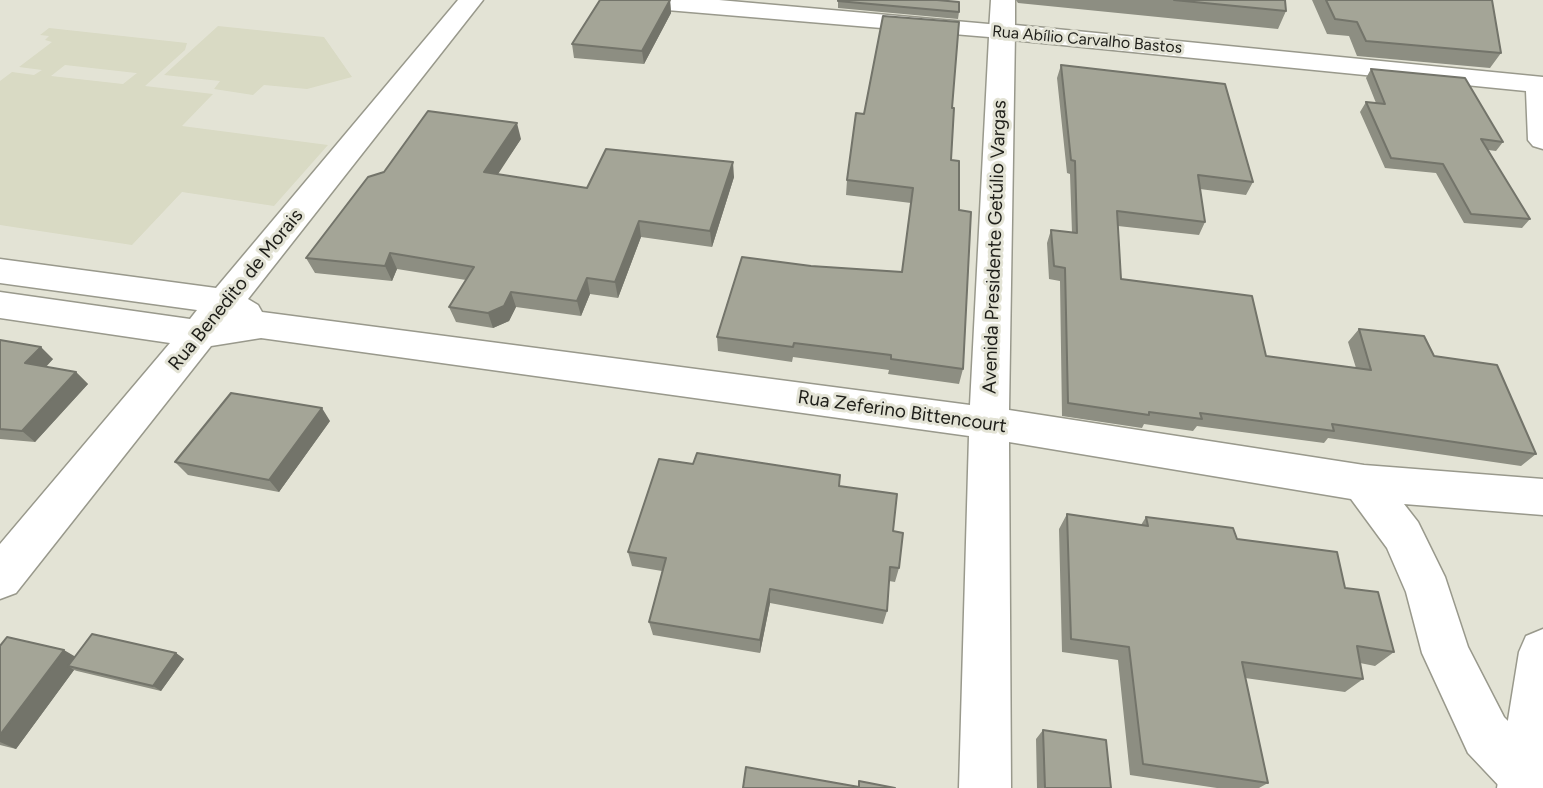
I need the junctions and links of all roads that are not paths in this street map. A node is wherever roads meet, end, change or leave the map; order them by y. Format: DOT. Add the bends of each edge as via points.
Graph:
graph roads {
  1 [pos="471,0"];
  2 [pos="631,0"];
  3 [pos="1002,16"];
  4 [pos="1541,84"];
  5 [pos="1543,140"];
  6 [pos="0,271"];
  7 [pos="227,302"];
  8 [pos="0,305"];
  9 [pos="261,325"];
  10 [pos="201,334"];
  11 [pos="989,423"];
  12 [pos="1364,483"];
  13 [pos="1543,497"];
  14 [pos="0,578"];
  15 [pos="1543,652"];
  16 [pos="1524,782"];
  17 [pos="985,788"];
  1 -- 7 [label="street, Rua Benedito de Morais"];
  2 -- 3 [label="street, Rua Abílio Carvalho Bastos"];
  3 -- 4 [label="street, Rua Abílio Carvalho Bastos"];
  3 -- 11 [label="street, Avenida Presidente Getúlio Vargas"];
  4 -- 5 [label="street"];
  6 -- 7 [label="street, Rua Zeferino Bittencourt"];
  7 -- 9 [label="street, Rua Zeferino Bittencourt"];
  7 -- 10 [label="street, Rua Benedito de Morais"];
  8 -- 10 [label="street, Rua Zeferino Bittencourt"];
  9 -- 10 [label="street, Rua Zeferino Bittencourt"];
  9 -- 11 [label="street, Rua Zeferino Bittencourt"];
  10 -- 14 [label="street, Rua Benedito de Morais"];
  11 -- 12 [label="street, Rua Zeferino Bittencourt"];
  11 -- 17 [label="street, Avenida Presidente Getúlio Vargas"];
  12 -- 13 [label="street, Rua Zeferino Bittencourt"];
  12 -- 16 [label="street" via="1403,536 1429,592 1446,653 1486,734"];
  15 -- 16 [label="street"];
}
